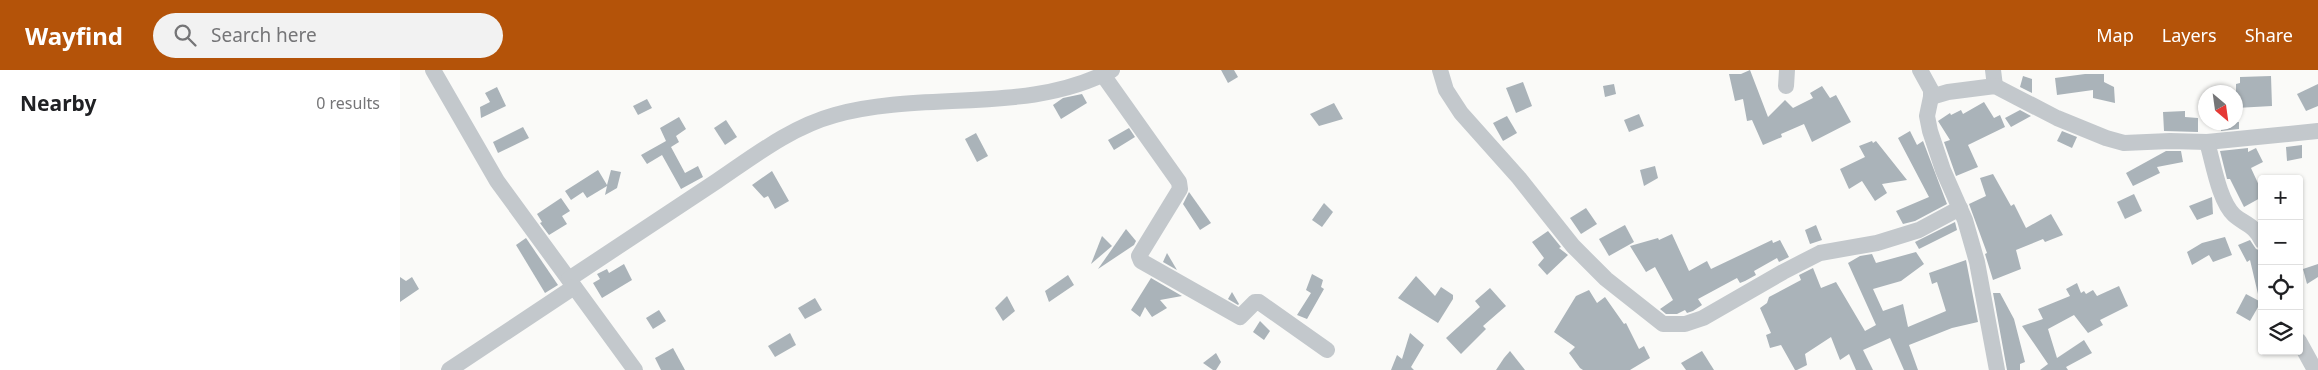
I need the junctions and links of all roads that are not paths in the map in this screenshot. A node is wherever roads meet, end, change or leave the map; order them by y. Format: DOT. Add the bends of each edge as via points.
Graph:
graph roads {
  1 [pos="433,70"];
  2 [pos="1440,70"];
  3 [pos="1920,70"];
  4 [pos="1108,72"];
  5 [pos="1994,78"];
  6 [pos="1931,97"];
  7 [pos="2318,131"];
  8 [pos="2207,142"];
  9 [pos="1960,208"];
  10 [pos="2258,236"];
  11 [pos="572,283"];
  12 [pos="2303,349"];
  13 [pos="1327,350"];
  14 [pos="449,370"];
  15 [pos="635,370"];
  16 [pos="1998,370"];
  17 [pos="2314,370"];
  1 -- 11 [label="street" via="497,182"];
  2 -- 9 [label="street" via="1446,90 1461,112 1573,246 1606,279 1663,324 1673,326 1704,318 1820,253 1885,241 1919,230"];
  3 -- 6 [label="street" via="1931,90"];
  4 -- 11 [label="street" via="1078,86 1036,93 866,107 833,115 790,132"];
  4 -- 13 [label="street" via="1179,182 1180,188 1138,256 1141,261 1240,316 1259,302"];
  5 -- 6 [label="street"];
  5 -- 8 [label="street" via="2058,118 2115,142"];
  6 -- 9 [label="street" via="1927,116 1930,131"];
  7 -- 8 [label="street"];
  8 -- 10 [label="street" via="2223,197 2234,215 2248,223"];
  9 -- 16 [label="street" via="1977,262"];
  11 -- 14 [label="street"];
  11 -- 15 [label="street"];
  12 -- 17 [label="street"];
}
